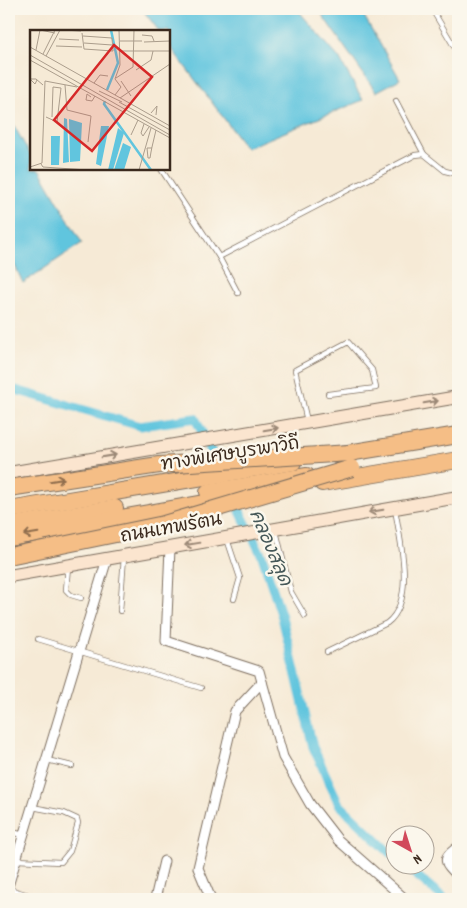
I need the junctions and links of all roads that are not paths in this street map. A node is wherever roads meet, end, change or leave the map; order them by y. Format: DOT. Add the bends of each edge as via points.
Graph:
graph roads {
  1 [pos="436,9"];
  2 [pos="458,53"];
  3 [pos="396,101"];
  4 [pos="424,154"];
  5 [pos="162,170"];
  6 [pos="458,174"];
  7 [pos="219,257"];
  8 [pos="238,293"];
  9 [pos="328,394"];
  10 [pos="458,397"];
  11 [pos="307,422"];
  12 [pos="458,426"];
  13 [pos="458,435"];
  14 [pos="458,451"];
  15 [pos="458,460"];
  16 [pos="351,461"];
  17 [pos="9,473"];
  18 [pos="9,488"];
  19 [pos="458,497"];
  20 [pos="9,500"];
  21 [pos="395,508"];
  22 [pos="9,510"];
  23 [pos="9,526"];
  24 [pos="275,529"];
  25 [pos="233,536"];
  26 [pos="9,538"];
  27 [pos="170,548"];
  28 [pos="124,555"];
  29 [pos="9,556"];
  30 [pos="107,559"];
  31 [pos="68,566"];
  32 [pos="9,576"];
  33 [pos="81,598"];
  34 [pos="234,598"];
  35 [pos="120,611"];
  36 [pos="305,616"];
  37 [pos="38,639"];
  38 [pos="80,652"];
  39 [pos="327,652"];
  40 [pos="262,682"];
  41 [pos="201,688"];
  42 [pos="47,760"];
  43 [pos="72,766"];
  44 [pos="32,807"];
  45 [pos="9,831"];
  46 [pos="24,835"];
  47 [pos="458,847"];
  48 [pos="16,860"];
  49 [pos="164,861"];
  50 [pos="458,876"];
  51 [pos="9,884"];
  52 [pos="9,889"];
  53 [pos="42,899"];
  54 [pos="155,899"];
  55 [pos="211,899"];
  56 [pos="405,899"];
  1 -- 2 [label="lane" via="433,11"];
  3 -- 4 [label="lane"];
  4 -- 6 [label="lane" via="445,171"];
  4 -- 7 [label="lane" via="415,155"];
  5 -- 7 [label="lane"];
  7 -- 8 [label="lane"];
  9 -- 11 [label="lane" via="376,388 372,370 348,342 295,370"];
  11 -- 10 [label="main road, one-way"];
  17 -- 11 [label="main road, one-way"];
  12 -- 20 [label="highway" via="334,449"];
  13 -- 16 [label="highway, ทางพิเศษบูรพาวิถี"];
  14 -- 16 [label="highway, ทางพิเศษบูรพาวิถี"];
  15 -- 26 [label="highway, ถนนเทพรัตน, one-way"];
  18 -- 16 [label="highway, one-way, bridge" via="159,465"];
  16 -- 22 [label="highway, ทางพิเศษบูรพาวิถี, bridge"];
  16 -- 23 [label="highway, ทางพิเศษบูรพาวิถี, bridge"];
  16 -- 29 [label="highway, bridge" via="164,524"];
  19 -- 21 [label="main road, ถนนเทพรัตน"];
  21 -- 24 [label="main road, ถนนเทพรัตน, one-way"];
  21 -- 39 [label="lane" via="404,571 399,609 387,622"];
  24 -- 25 [label="main road, ถนนเทพรัตน"];
  24 -- 36 [label="lane" via="291,592"];
  25 -- 27 [label="main road, ถนนเทพรัตน, one-way"];
  25 -- 34 [label="lane" via="240,578"];
  27 -- 28 [label="main road, ถนนเทพรัตน"];
  27 -- 40 [label="street" via="166,642 259,670"];
  28 -- 30 [label="main road, ถนนเทพรัตน"];
  28 -- 35 [label="lane"];
  30 -- 31 [label="main road, ถนนเทพรัตน"];
  30 -- 38 [label="street"];
  31 -- 32 [label="main road, ถนนเทพรัตน"];
  31 -- 33 [label="lane" via="66,590"];
  37 -- 38 [label="lane"];
  38 -- 41 [label="lane"];
  38 -- 42 [label="street"];
  40 -- 55 [label="street" via="235,711 198,868"];
  40 -- 56 [label="street" via="283,757 310,804 338,840"];
  42 -- 43 [label="lane"];
  42 -- 44 [label="street"];
  44 -- 46 [label="street"];
  44 -- 48 [label="lane" via="64,812 77,819 70,851 61,862"];
  45 -- 46 [label="lane"];
  46 -- 48 [label="street"];
  47 -- 50 [label="street" via="447,855 446,860"];
  48 -- 51 [label="street"];
  49 -- 54 [label="street"];
  52 -- 53 [label="lane"];
}
